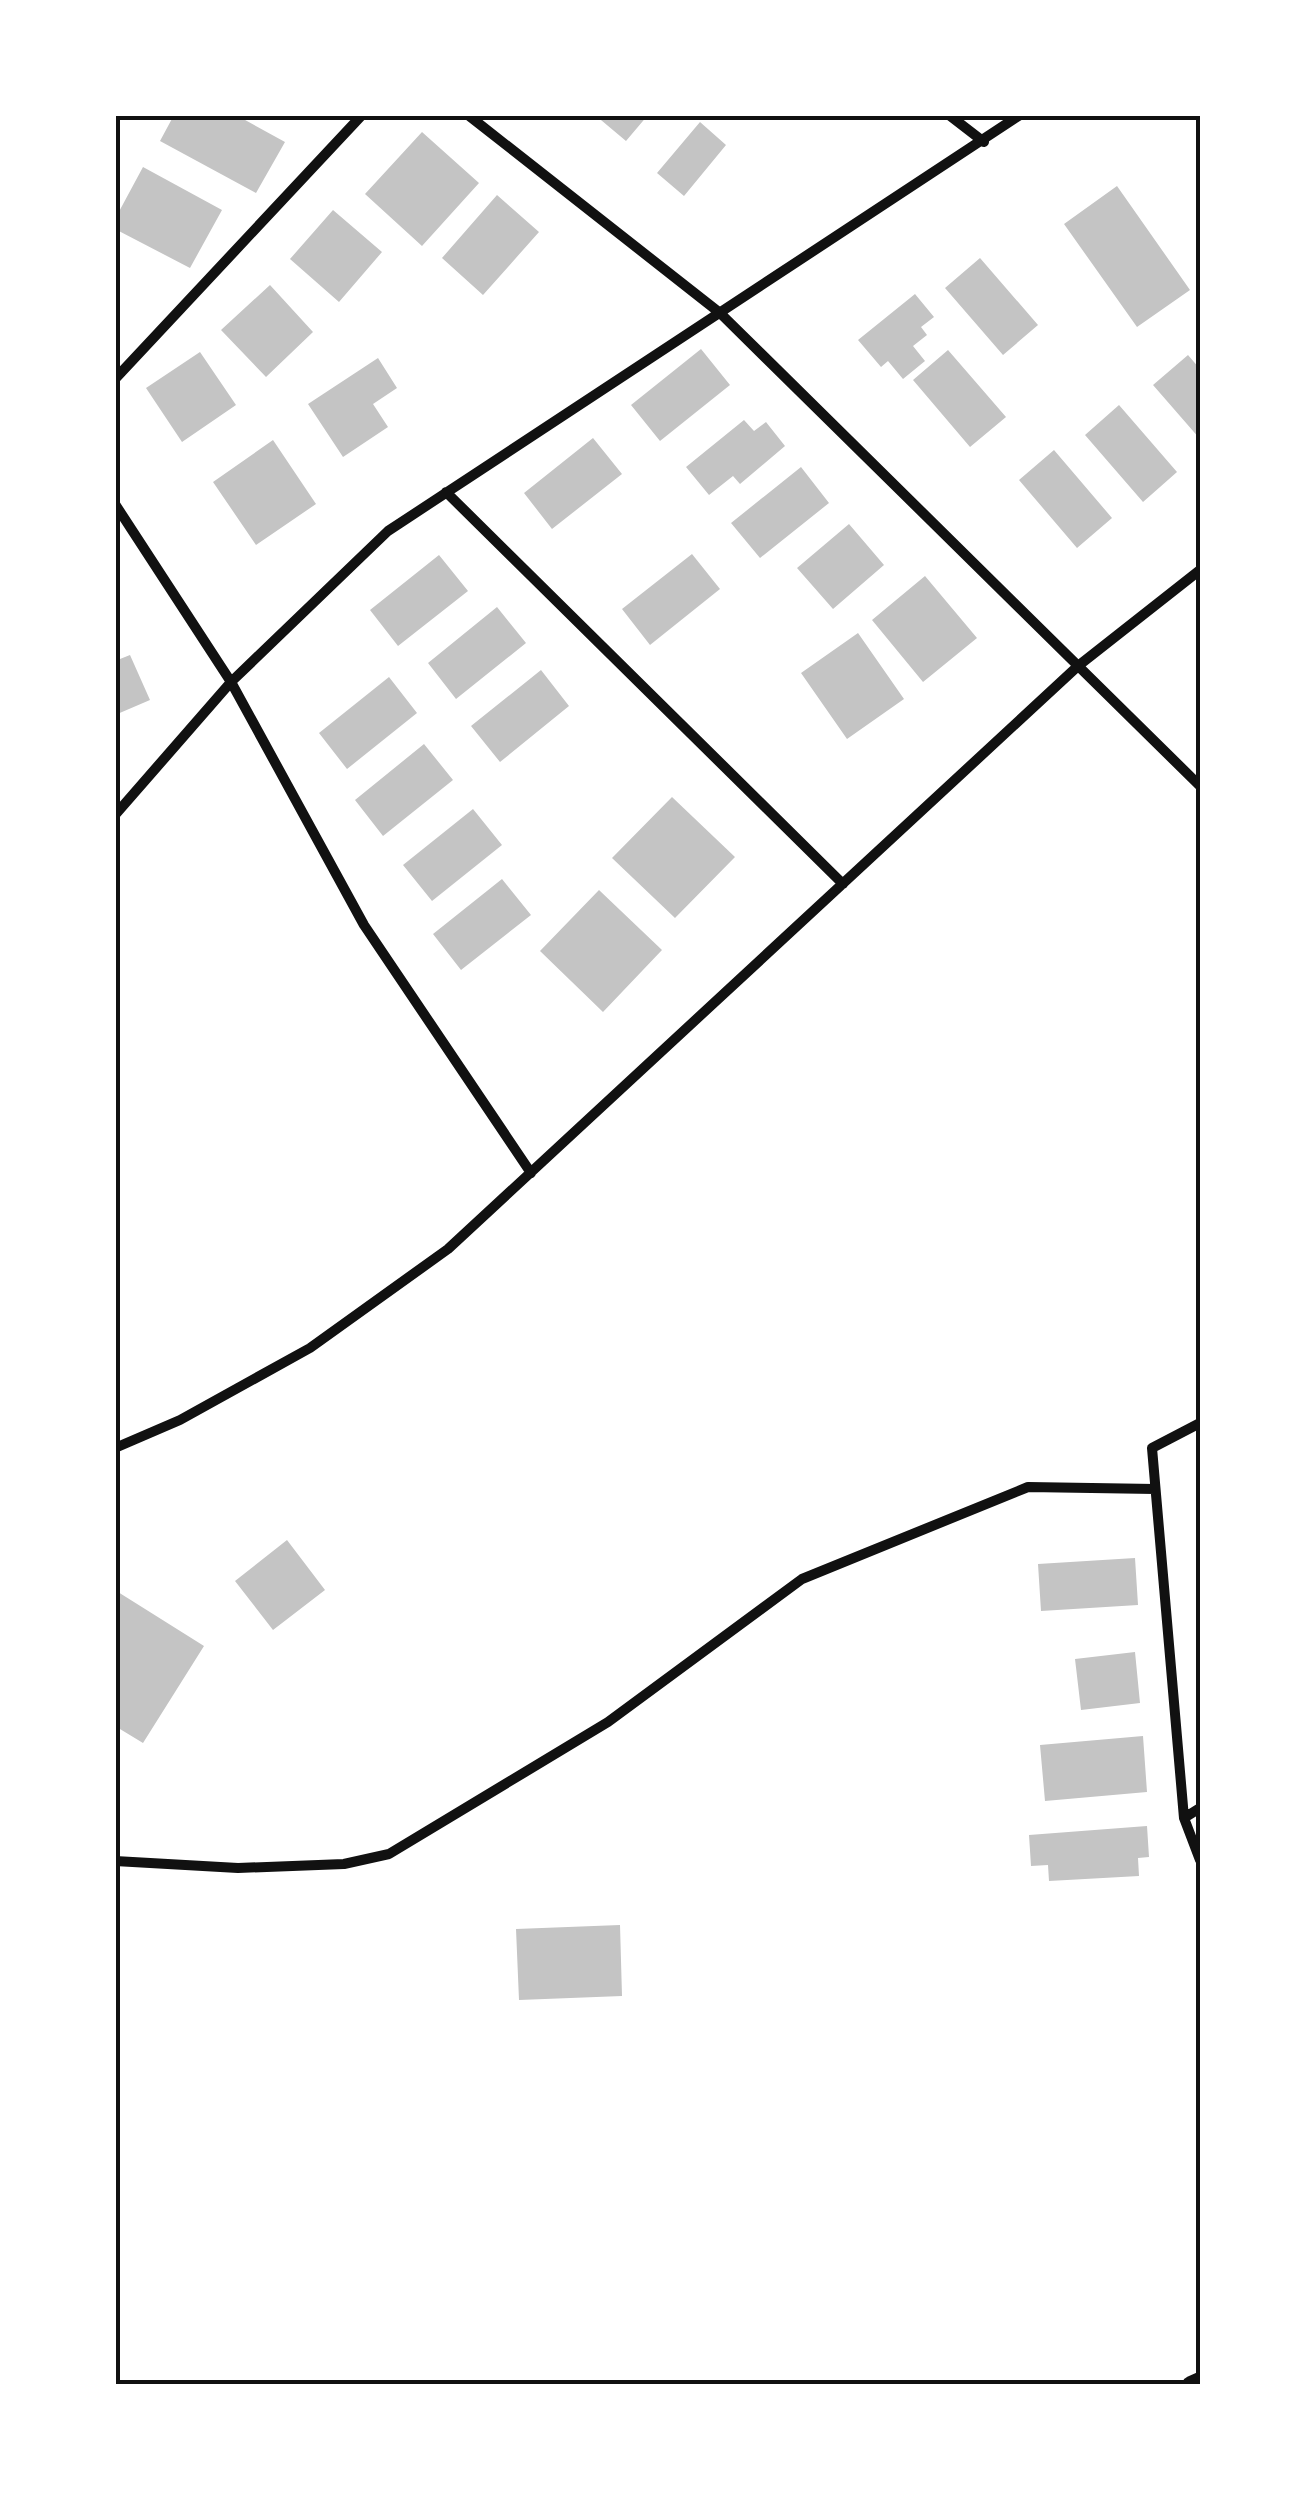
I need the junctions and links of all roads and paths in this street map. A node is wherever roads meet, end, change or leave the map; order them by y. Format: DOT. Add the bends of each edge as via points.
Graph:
graph roads {
  1 [pos="362,115"];
  2 [pos="468,115"];
  3 [pos="949,115"];
  4 [pos="1020,115"];
  5 [pos="984,142"];
  6 [pos="720,313"];
  7 [pos="115,379"];
  8 [pos="446,492"];
  9 [pos="115,504"];
  10 [pos="1200,570"];
  11 [pos="1078,666"];
  12 [pos="231,682"];
  13 [pos="1200,786"];
  14 [pos="115,816"];
  15 [pos="843,884"];
  16 [pos="531,1174"];
  17 [pos="1200,1423"];
  18 [pos="117,1447"];
  19 [pos="1156,1490"];
  20 [pos="1200,1808"];
  21 [pos="1184,1818"];
  22 [pos="115,1860"];
  23 [pos="1200,1860"];
  24 [pos="1200,2382"];
  25 [pos="1191,2385"];
  1 -- 7 [label="street"];
  2 -- 6 [label="street"];
  3 -- 5 [label="street"];
  4 -- 5 [label="street"];
  5 -- 6 [label="street"];
  6 -- 8 [label="street"];
  6 -- 11 [label="street"];
  8 -- 12 [label="street" via="388,531"];
  8 -- 15 [label="street"];
  9 -- 12 [label="street"];
  10 -- 11 [label="street"];
  11 -- 13 [label="street"];
  11 -- 15 [label="street"];
  12 -- 14 [label="street"];
  12 -- 16 [label="street" via="364,924"];
  15 -- 16 [label="street"];
  16 -- 18 [label="street" via="448,1249 310,1348"];
  17 -- 19 [label="street" via="1152,1448"];
  19 -- 21 [label="street"];
  19 -- 22 [label="street" via="1028,1487 802,1579 608,1722 390,1854 344,1864 238,1868"];
  20 -- 21 [label="street"];
  21 -- 23 [label="street"];
  24 -- 25 [label="street"];
}
